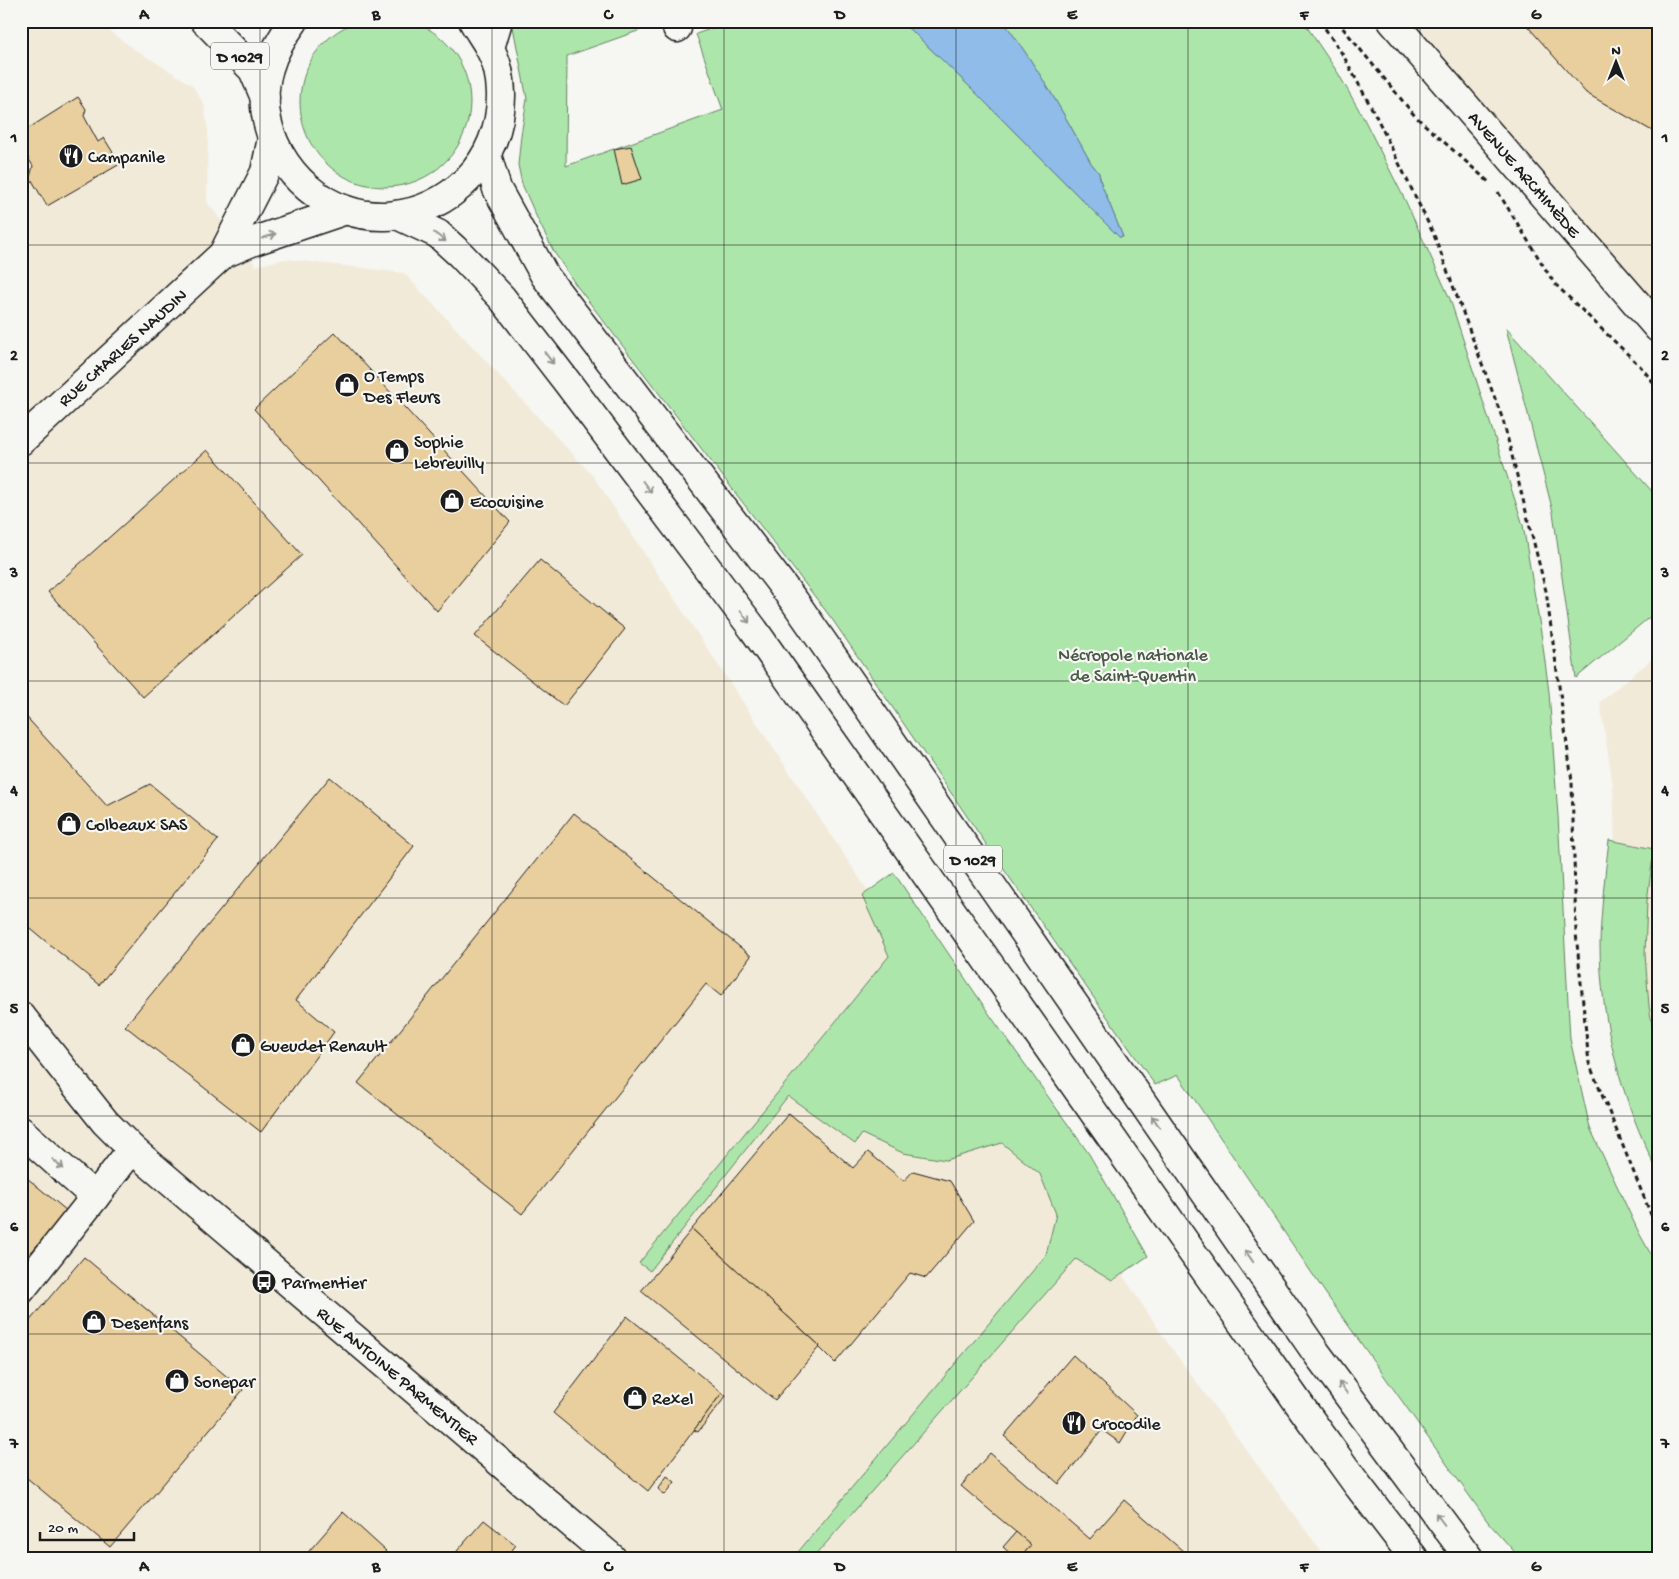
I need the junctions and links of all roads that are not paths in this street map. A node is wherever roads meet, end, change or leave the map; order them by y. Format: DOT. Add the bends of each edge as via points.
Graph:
graph roads {
  1 [pos="205,21"];
  2 [pos="294,21"];
  3 [pos="473,21"];
  4 [pos="498,21"];
  5 [pos="1392,21"];
  6 [pos="490,48"];
  7 [pos="265,98"];
  8 [pos="272,138"];
  9 [pos="487,155"];
  10 [pos="346,210"];
  11 [pos="397,215"];
  12 [pos="223,254"];
  13 [pos="1658,328"];
  14 [pos="21,441"];
  15 [pos="21,1016"];
  16 [pos="21,1131"];
  17 [pos="132,1149"];
  18 [pos="95,1197"];
  19 [pos="21,1290"];
  20 [pos="612,1558"];
  21 [pos="1414,1558"];
  22 [pos="1469,1558"];
  1 -- 7 [label="main road, D 1029" via="253,70"];
  2 -- 7 [label="main road" via="279,42 269,69"];
  3 -- 6 [label="main road"];
  4 -- 6 [label="main road"];
  5 -- 13 [label="main road, AVENUE ARCHIMÈDE"];
  6 -- 9 [label="main road" via="499,74 501,102 497,130"];
  7 -- 8 [label="main road"];
  8 -- 10 [label="main road" via="289,169 314,194"];
  8 -- 12 [label="main road, RUE CHARLES NAUDIN" via="265,172"];
  9 -- 11 [label="main road" via="458,190 440,202 419,211"];
  22 -- 9 [label="main road, D 1029, one-way" via="1310,1342 795,602 545,276 497,189"];
  10 -- 11 [label="main road" via="371,215"];
  12 -- 10 [label="main road, RUE CHARLES NAUDIN, one-way"];
  11 -- 21 [label="main road, D 1029, one-way" via="438,234 461,255 502,298 579,398 754,630 1304,1411"];
  12 -- 14 [label="main road, RUE CHARLES NAUDIN"];
  15 -- 17 [label="main road, RUE ANTOINE PARMENTIER" via="105,1122"];
  16 -- 18 [label="main road, one-way"];
  17 -- 18 [label="main road"];
  17 -- 20 [label="main road, RUE ANTOINE PARMENTIER"];
  18 -- 19 [label="main road"];
}
